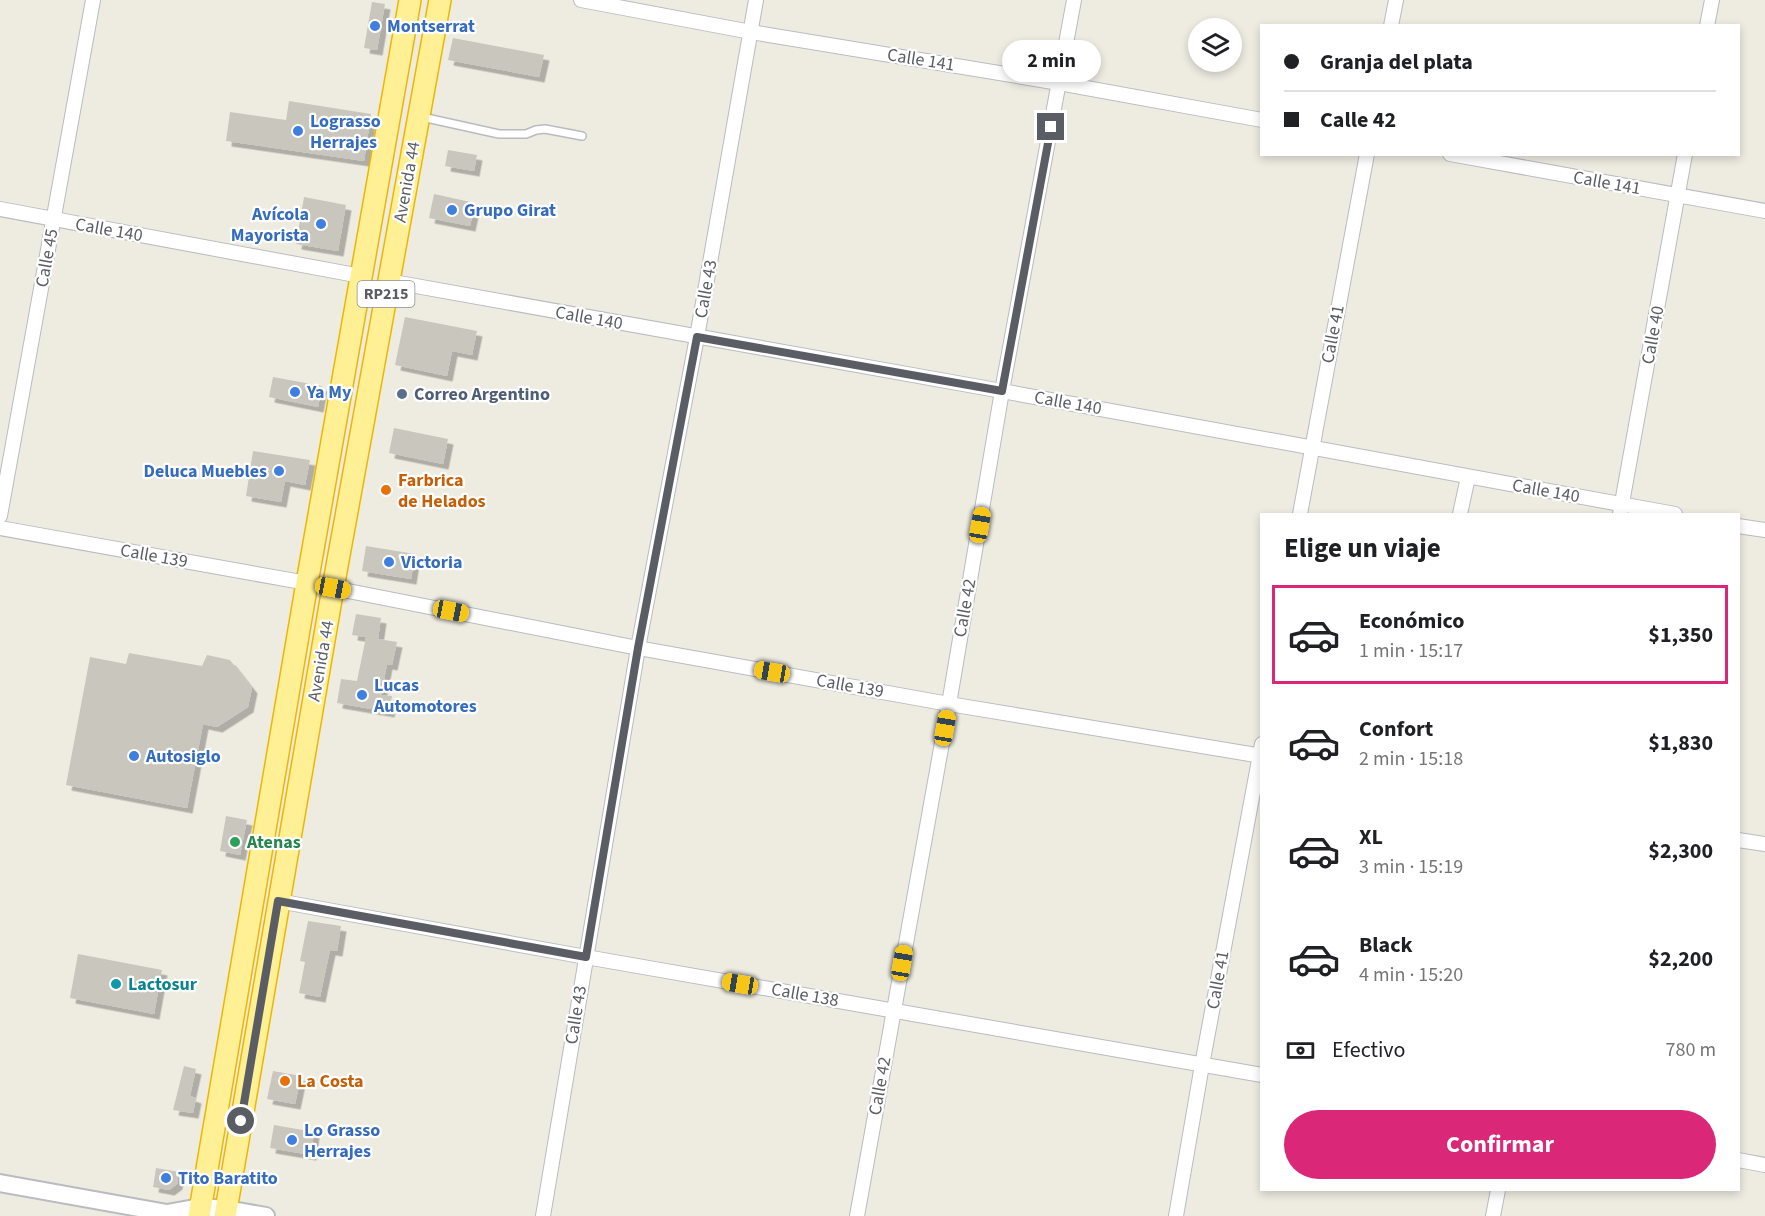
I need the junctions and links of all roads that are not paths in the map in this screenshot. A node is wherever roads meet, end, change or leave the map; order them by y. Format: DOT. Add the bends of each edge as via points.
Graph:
graph roads {
  1 [pos="93,0"];
  2 [pos="410,0"];
  3 [pos="440,0"];
  4 [pos="581,0"];
  5 [pos="756,0"];
  6 [pos="1074,0"];
  7 [pos="1396,0"];
  8 [pos="1712,0"];
  9 [pos="1391,24"];
  10 [pos="1707,24"];
  11 [pos="751,33"];
  12 [pos="1059,83"];
  13 [pos="418,117"];
  14 [pos="1260,120"];
  15 [pos="582,136"];
  16 [pos="1367,156"];
  17 [pos="1461,156"];
  18 [pos="1684,156"];
  19 [pos="1677,195"];
  20 [pos="0,209"];
  21 [pos="1765,211"];
  22 [pos="55,220"];
  23 [pos="360,276"];
  24 [pos="388,281"];
  25 [pos="697,337"];
  26 [pos="1002,391"];
  27 [pos="1312,447"];
  28 [pos="1468,477"];
  29 [pos="1621,510"];
  30 [pos="1300,513"];
  31 [pos="1460,513"];
  32 [pos="1662,513"];
  33 [pos="0,516"];
  34 [pos="1740,526"];
  35 [pos="0,528"];
  36 [pos="1765,530"];
  37 [pos="307,583"];
  38 [pos="333,588"];
  39 [pos="638,648"];
  40 [pos="949,704"];
  41 [pos="1260,752"];
  42 [pos="1260,757"];
  43 [pos="1740,840"];
  44 [pos="1765,844"];
  45 [pos="278,901"];
  46 [pos="586,957"];
  47 [pos="894,1010"];
  48 [pos="1202,1065"];
  49 [pos="1260,1075"];
  50 [pos="1740,1160"];
  51 [pos="1765,1165"];
  52 [pos="0,1183"];
  53 [pos="1498,1191"];
  54 [pos="200,1211"];
  55 [pos="226,1213"];
  56 [pos="170,1215"];
  57 [pos="266,1216"];
  58 [pos="543,1216"];
  59 [pos="857,1216"];
  60 [pos="1176,1216"];
  61 [pos="1493,1216"];
  1 -- 22 [label="street, Calle 45"];
  2 -- 23 [label="highway, Avenida 44 / RP215"];
  3 -- 13 [label="highway, Avenida 44 / RP215"];
  4 -- 11 [label="street, Calle 141"];
  5 -- 11 [label="street, Calle 43"];
  6 -- 12 [label="street, Calle 42"];
  7 -- 9 [label="street"];
  8 -- 10 [label="street"];
  11 -- 12 [label="street, Calle 141"];
  11 -- 25 [label="street, Calle 43"];
  12 -- 14 [label="street, Calle 141"];
  12 -- 26 [label="street, Calle 42"];
  13 -- 15 [label="lane" via="499,134 545,129"];
  13 -- 24 [label="highway, Avenida 44 / RP215"];
  16 -- 27 [label="street, Calle 41"];
  17 -- 19 [label="street, Calle 141"];
  18 -- 19 [label="street, Calle 40"];
  19 -- 21 [label="street, Calle 141"];
  19 -- 29 [label="street, Calle 40"];
  20 -- 22 [label="street, Calle 140"];
  22 -- 23 [label="street, Calle 140"];
  22 -- 33 [label="street, Calle 45"];
  23 -- 37 [label="highway, Avenida 44 / RP215"];
  24 -- 25 [label="street, Calle 140"];
  24 -- 38 [label="highway, Avenida 44 / RP215"];
  25 -- 26 [label="street, Calle 140"];
  25 -- 39 [label="street, Calle 43"];
  26 -- 27 [label="street, Calle 140"];
  26 -- 40 [label="street, Calle 42"];
  27 -- 28 [label="street, Calle 140"];
  27 -- 30 [label="street, Calle 41"];
  28 -- 29 [label="street, Calle 140"];
  28 -- 31 [label="street"];
  29 -- 32 [label="street, Calle 140"];
  34 -- 36 [label="street"];
  35 -- 37 [label="street, Calle 139"];
  37 -- 54 [label="highway, Avenida 44 / RP215"];
  38 -- 39 [label="street, Calle 139"];
  38 -- 45 [label="highway, Avenida 44 / RP215"];
  39 -- 40 [label="street, Calle 139"];
  39 -- 46 [label="street, Calle 43"];
  40 -- 41 [label="street, Calle 139"];
  40 -- 47 [label="street, Calle 42"];
  42 -- 48 [label="street, Calle 41"];
  43 -- 44 [label="street"];
  45 -- 46 [label="street, Calle 138"];
  45 -- 55 [label="highway, Avenida 44 / RP215"];
  46 -- 47 [label="street, Calle 138"];
  46 -- 58 [label="street, Calle 43"];
  47 -- 48 [label="street, Calle 138"];
  47 -- 59 [label="street, Calle 42"];
  48 -- 49 [label="street, Calle 138"];
  48 -- 60 [label="street, Calle 41"];
  50 -- 51 [label="street"];
  52 -- 56 [label="street"];
  53 -- 61 [label="street"];
  54 -- 55 [label="street"];
  54 -- 56 [label="street"];
  55 -- 57 [label="street"];
}
